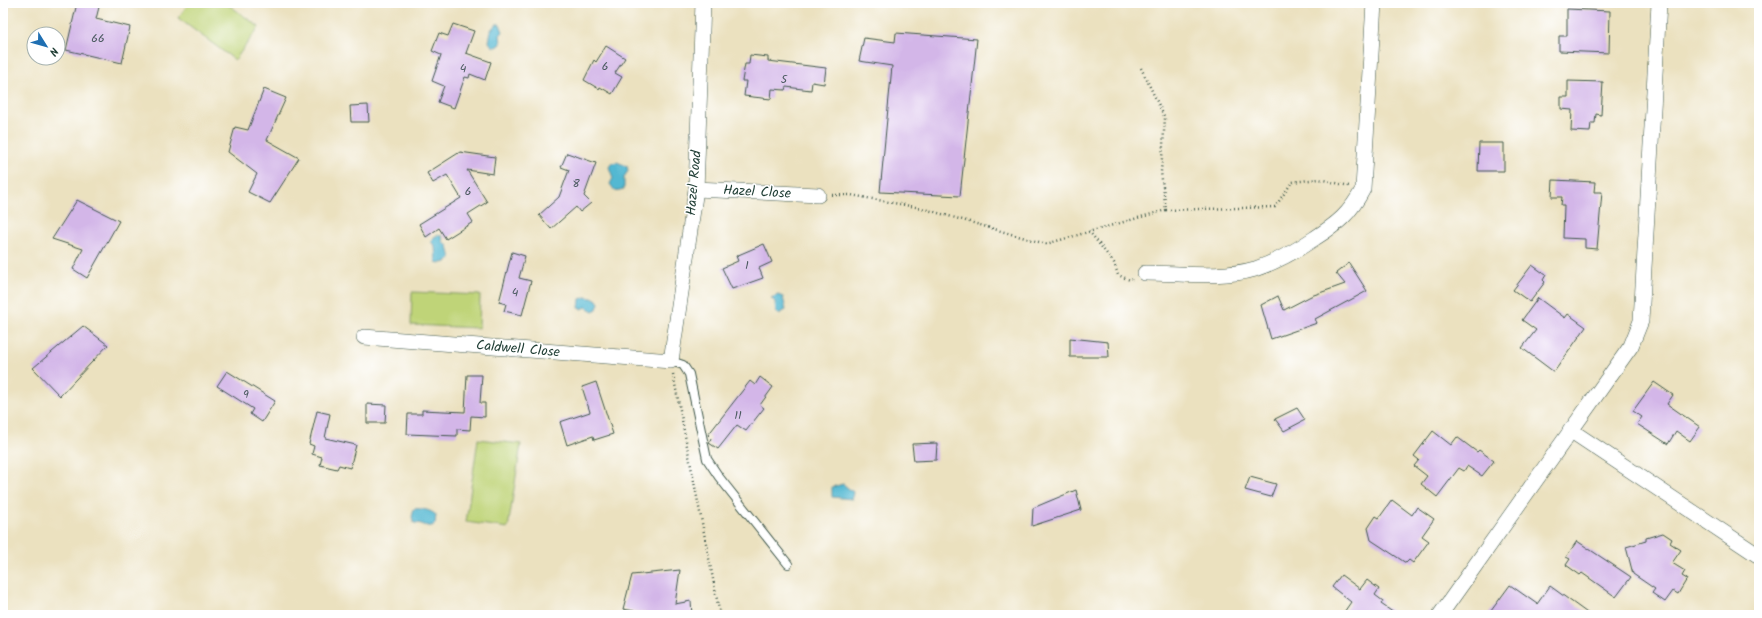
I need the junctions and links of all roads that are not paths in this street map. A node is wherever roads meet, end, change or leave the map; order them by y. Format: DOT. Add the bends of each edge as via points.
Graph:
graph roads {
  1 [pos="703,3"];
  2 [pos="1374,3"];
  3 [pos="1659,3"];
  4 [pos="696,189"];
  5 [pos="818,195"];
  6 [pos="1145,273"];
  7 [pos="364,337"];
  8 [pos="671,361"];
  9 [pos="1570,430"];
  10 [pos="1759,556"];
  11 [pos="788,564"];
  12 [pos="1440,615"];
  1 -- 4 [label="street, Hazel Road"];
  2 -- 6 [label="street" via="1363,189 1355,206 1339,223 1280,259 1254,270 1217,274"];
  3 -- 9 [label="street" via="1641,321 1631,346"];
  4 -- 5 [label="street, Hazel Close"];
  4 -- 8 [label="street, Hazel Road"];
  7 -- 8 [label="street, Caldwell Close"];
  8 -- 11 [label="lane" via="683,365 689,374 707,459"];
  9 -- 10 [label="street"];
  9 -- 12 [label="street"];
}
